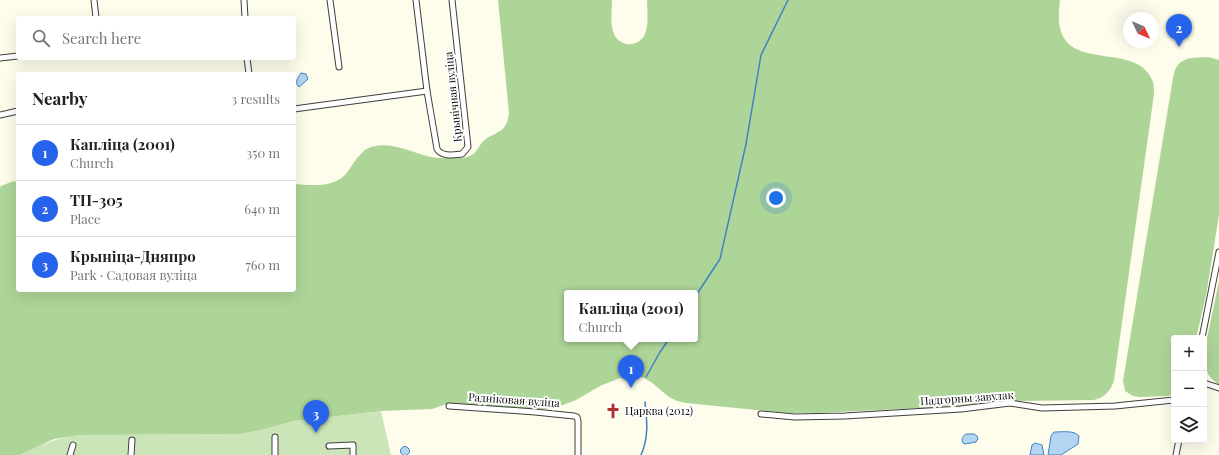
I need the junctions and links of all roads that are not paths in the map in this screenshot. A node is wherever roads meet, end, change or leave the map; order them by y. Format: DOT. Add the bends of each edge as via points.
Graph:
graph roads {
  1 [pos="94,0"];
  2 [pos="244,0"];
  3 [pos="330,0"];
  4 [pos="416,0"];
  5 [pos="452,0"];
  6 [pos="96,16"];
  7 [pos="245,16"];
  8 [pos="16,56"];
  9 [pos="0,58"];
  10 [pos="247,60"];
  11 [pos="340,67"];
  12 [pos="249,72"];
  13 [pos="427,91"];
  14 [pos="296,109"];
  15 [pos="16,111"];
  16 [pos="0,115"];
  17 [pos="1219,252"];
  18 [pos="1203,335"];
  19 [pos="1207,384"];
  20 [pos="1219,388"];
  21 [pos="1171,400"];
  22 [pos="449,406"];
  23 [pos="761,414"];
  24 [pos="276,437"];
  25 [pos="132,440"];
  26 [pos="1178,443"];
  27 [pos="73,445"];
  28 [pos="329,446"];
  29 [pos="70,455"];
  30 [pos="131,455"];
  31 [pos="275,455"];
  32 [pos="353,455"];
  33 [pos="578,455"];
  34 [pos="1176,455"];
  1 -- 6 [label="street"];
  2 -- 7 [label="street"];
  3 -- 11 [label="street"];
  4 -- 13 [label="street, Крынічная вуліца"];
  5 -- 13 [label="street, Крынічная вуліца" via="468,147 462,154 443,154 437,149"];
  8 -- 9 [label="street"];
  10 -- 12 [label="street"];
  13 -- 14 [label="street"];
  15 -- 16 [label="street"];
  17 -- 18 [label="street"];
  19 -- 20 [label="street"];
  21 -- 23 [label="street, Падгорны завулак" via="1115,406 1042,408 1010,404 845,416"];
  22 -- 33 [label="street, Радніковая вуліца" via="577,417"];
  24 -- 31 [label="street"];
  25 -- 30 [label="street"];
  26 -- 34 [label="street"];
  27 -- 29 [label="street"];
  28 -- 32 [label="street" via="353,445"];
}
